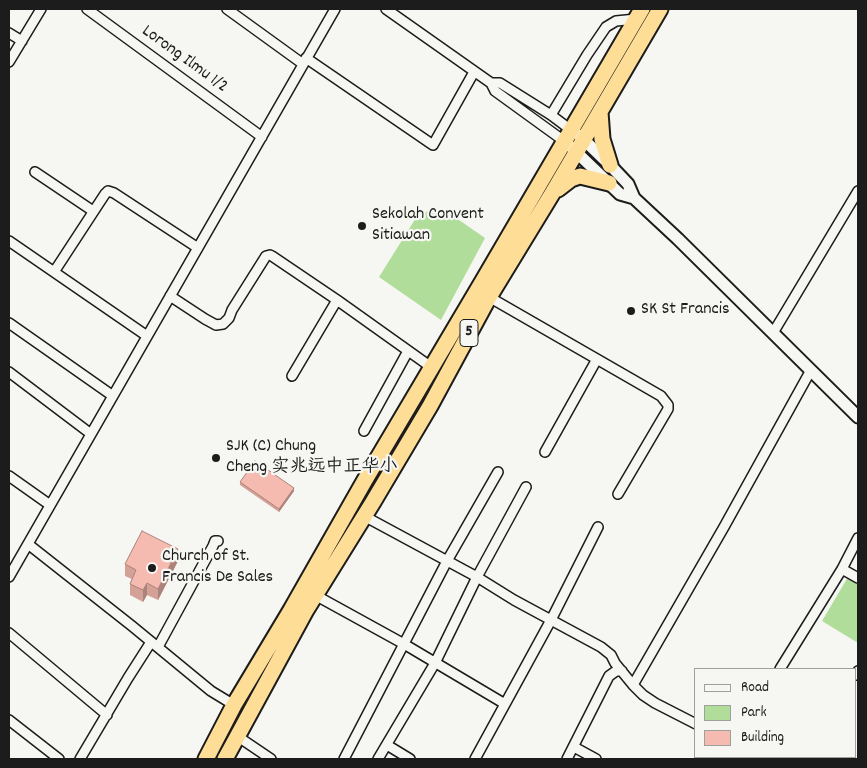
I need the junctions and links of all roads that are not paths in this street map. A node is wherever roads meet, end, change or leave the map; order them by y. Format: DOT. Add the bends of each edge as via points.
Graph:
graph roads {
  1 [pos="41,9"];
  2 [pos="87,9"];
  3 [pos="228,9"];
  4 [pos="335,9"];
  5 [pos="386,9"];
  6 [pos="660,9"];
  7 [pos="639,14"];
  8 [pos="9,33"];
  9 [pos="22,41"];
  10 [pos="305,61"];
  11 [pos="9,62"];
  12 [pos="474,72"];
  13 [pos="491,83"];
  14 [pos="600,112"];
  15 [pos="551,115"];
  16 [pos="568,136"];
  17 [pos="262,137"];
  18 [pos="581,146"];
  19 [pos="610,165"];
  20 [pos="35,172"];
  21 [pos="609,183"];
  22 [pos="858,191"];
  23 [pos="554,192"];
  24 [pos="634,198"];
  25 [pos="93,211"];
  26 [pos="9,241"];
  27 [pos="198,248"];
  28 [pos="54,272"];
  29 [pos="170,296"];
  30 [pos="489,296"];
  31 [pos="337,300"];
  32 [pos="481,311"];
  33 [pos="9,323"];
  34 [pos="773,333"];
  35 [pos="147,336"];
  36 [pos="408,351"];
  37 [pos="597,359"];
  38 [pos="432,367"];
  39 [pos="811,370"];
  40 [pos="9,372"];
  41 [pos="292,376"];
  42 [pos="113,396"];
  43 [pos="430,406"];
  44 [pos="858,416"];
  45 [pos="364,431"];
  46 [pos="91,434"];
  47 [pos="545,452"];
  48 [pos="498,472"];
  49 [pos="9,476"];
  50 [pos="365,480"];
  51 [pos="526,488"];
  52 [pos="618,494"];
  53 [pos="50,506"];
  54 [pos="364,516"];
  55 [pos="598,527"];
  56 [pos="858,538"];
  57 [pos="218,541"];
  58 [pos="28,544"];
  59 [pos="447,561"];
  60 [pos="842,569"];
  61 [pos="9,578"];
  62 [pos="477,578"];
  63 [pos="858,578"];
  64 [pos="308,593"];
  65 [pos="306,610"];
  66 [pos="551,620"];
  67 [pos="9,633"];
  68 [pos="404,644"];
  69 [pos="155,645"];
  70 [pos="435,662"];
  71 [pos="781,668"];
  72 [pos="622,671"];
  73 [pos="633,685"];
  74 [pos="505,704"];
  75 [pos="234,705"];
  76 [pos="107,715"];
  77 [pos="9,720"];
  78 [pos="694,723"];
  79 [pos="237,736"];
  80 [pos="387,745"];
  81 [pos="574,747"];
  82 [pos="59,759"];
  83 [pos="80,759"];
  84 [pos="206,759"];
  85 [pos="213,759"];
  86 [pos="225,759"];
  87 [pos="272,759"];
  88 [pos="344,759"];
  89 [pos="378,759"];
  90 [pos="410,759"];
  91 [pos="475,759"];
  92 [pos="567,759"];
  93 [pos="596,759"];
  1 -- 9 [label="street"];
  2 -- 17 [label="street, Lorong Ilmu 1/2"];
  3 -- 10 [label="street"];
  4 -- 10 [label="street"];
  5 -- 12 [label="street"];
  6 -- 14 [label="highway, 5"];
  7 -- 15 [label="street" via="616,20 606,28"];
  7 -- 16 [label="highway, 5"];
  8 -- 9 [label="street"];
  9 -- 11 [label="street"];
  10 -- 12 [label="street" via="433,145"];
  10 -- 17 [label="street"];
  12 -- 13 [label="street"];
  13 -- 15 [label="street" via="500,83"];
  13 -- 16 [label="street" via="495,91"];
  14 -- 18 [label="highway, 5"];
  14 -- 19 [label="highway" via="602,139"];
  15 -- 16 [label="street"];
  16 -- 18 [label="street"];
  16 -- 38 [label="highway, 5"];
  17 -- 27 [label="street"];
  18 -- 19 [label="street"];
  18 -- 21 [label="street"];
  18 -- 23 [label="highway, 5"];
  19 -- 24 [label="street" via="628,184"];
  20 -- 25 [label="street"];
  21 -- 23 [label="highway" via="580,176"];
  21 -- 24 [label="street" via="620,194"];
  22 -- 34 [label="street"];
  23 -- 30 [label="highway, 5"];
  24 -- 34 [label="street"];
  25 -- 27 [label="street" via="105,194 111,192"];
  25 -- 28 [label="street"];
  26 -- 28 [label="street"];
  27 -- 29 [label="street"];
  28 -- 35 [label="street"];
  29 -- 31 [label="street" via="216,325 223,324 266,256 270,255"];
  29 -- 35 [label="street"];
  30 -- 32 [label="highway, 5"];
  30 -- 37 [label="street"];
  31 -- 36 [label="street"];
  31 -- 41 [label="street"];
  32 -- 38 [label="highway" via="438,366"];
  32 -- 43 [label="highway, 5"];
  33 -- 42 [label="street"];
  34 -- 39 [label="street"];
  35 -- 42 [label="street"];
  36 -- 38 [label="street"];
  36 -- 45 [label="street"];
  37 -- 47 [label="street"];
  37 -- 52 [label="street" via="661,396 668,404"];
  38 -- 50 [label="highway, 5"];
  39 -- 44 [label="street"];
  39 -- 73 [label="street"];
  40 -- 46 [label="street"];
  42 -- 46 [label="street"];
  43 -- 50 [label="highway" via="410,426 380,477 375,481"];
  43 -- 54 [label="highway, 5"];
  46 -- 53 [label="street"];
  48 -- 59 [label="street"];
  49 -- 53 [label="street"];
  50 -- 64 [label="highway, 5"];
  51 -- 62 [label="street"];
  53 -- 58 [label="street"];
  54 -- 59 [label="street"];
  54 -- 64 [label="highway" via="358,515 350,520"];
  55 -- 66 [label="street"];
  56 -- 60 [label="street"];
  57 -- 69 [label="street"];
  58 -- 61 [label="street"];
  58 -- 69 [label="street"];
  59 -- 62 [label="street"];
  59 -- 68 [label="street"];
  60 -- 63 [label="street"];
  60 -- 71 [label="street"];
  62 -- 66 [label="street"];
  62 -- 70 [label="street"];
  64 -- 65 [label="highway, 5"];
  64 -- 68 [label="street"];
  64 -- 75 [label="highway, 5"];
  65 -- 75 [label="highway" via="275,654 248,702"];
  65 -- 79 [label="highway, 5"];
  66 -- 72 [label="street" via="601,647"];
  66 -- 74 [label="street"];
  67 -- 76 [label="street"];
  68 -- 70 [label="street"];
  68 -- 88 [label="street"];
  69 -- 75 [label="street"];
  69 -- 76 [label="street" via="128,678"];
  70 -- 74 [label="street"];
  70 -- 80 [label="street"];
  72 -- 73 [label="street"];
  72 -- 81 [label="street" via="609,676"];
  73 -- 78 [label="street" via="655,703"];
  74 -- 91 [label="street"];
  75 -- 84 [label="highway, 5"];
  76 -- 83 [label="street"];
  77 -- 82 [label="street"];
  79 -- 85 [label="highway" via="224,739"];
  79 -- 86 [label="highway, 5"];
  79 -- 87 [label="street"];
  80 -- 89 [label="street"];
  80 -- 90 [label="street"];
  81 -- 92 [label="street"];
  81 -- 93 [label="street"];
}
